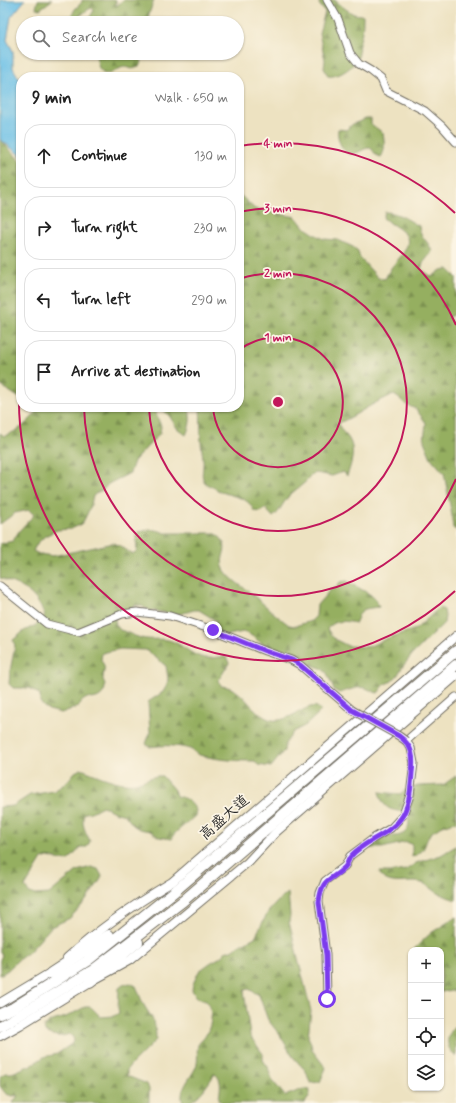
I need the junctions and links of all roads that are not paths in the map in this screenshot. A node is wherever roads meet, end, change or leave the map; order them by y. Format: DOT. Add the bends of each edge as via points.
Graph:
graph roads {
  1 [pos="328,0"];
  2 [pos="456,142"];
  3 [pos="0,586"];
  4 [pos="456,636"];
  5 [pos="456,651"];
  6 [pos="456,665"];
  7 [pos="456,676"];
  8 [pos="456,697"];
  9 [pos="406,741"];
  10 [pos="175,891"];
  11 [pos="183,901"];
  12 [pos="52,973"];
  13 [pos="90,982"];
  14 [pos="327,999"];
  15 [pos="0,1004"];
  16 [pos="0,1014"];
  17 [pos="0,1026"];
  18 [pos="0,1036"];
  1 -- 2 [label="street" via="350,53 359,64 381,79 386,91 425,110"];
  3 -- 9 [label="street, bridge" via="47,624 78,632 122,614 137,612 170,616 292,660 352,710"];
  4 -- 12 [label="main road, 高盛大道" via="172,882 142,900 78,949"];
  5 -- 10 [label="highway, 高盛大道"];
  6 -- 11 [label="highway"];
  7 -- 13 [label="main road" via="276,832 248,862 130,960"];
  8 -- 9 [label="street"];
  9 -- 14 [label="street" via="411,748 414,763 410,795 402,815 391,828 350,856 345,866 325,881 320,893"];
  10 -- 12 [label="highway"];
  10 -- 16 [label="highway, 高盛大道" via="87,961"];
  11 -- 13 [label="highway"];
  11 -- 17 [label="highway" via="93,970"];
  12 -- 15 [label="main road, 高盛大道"];
  13 -- 18 [label="main road"];
}
